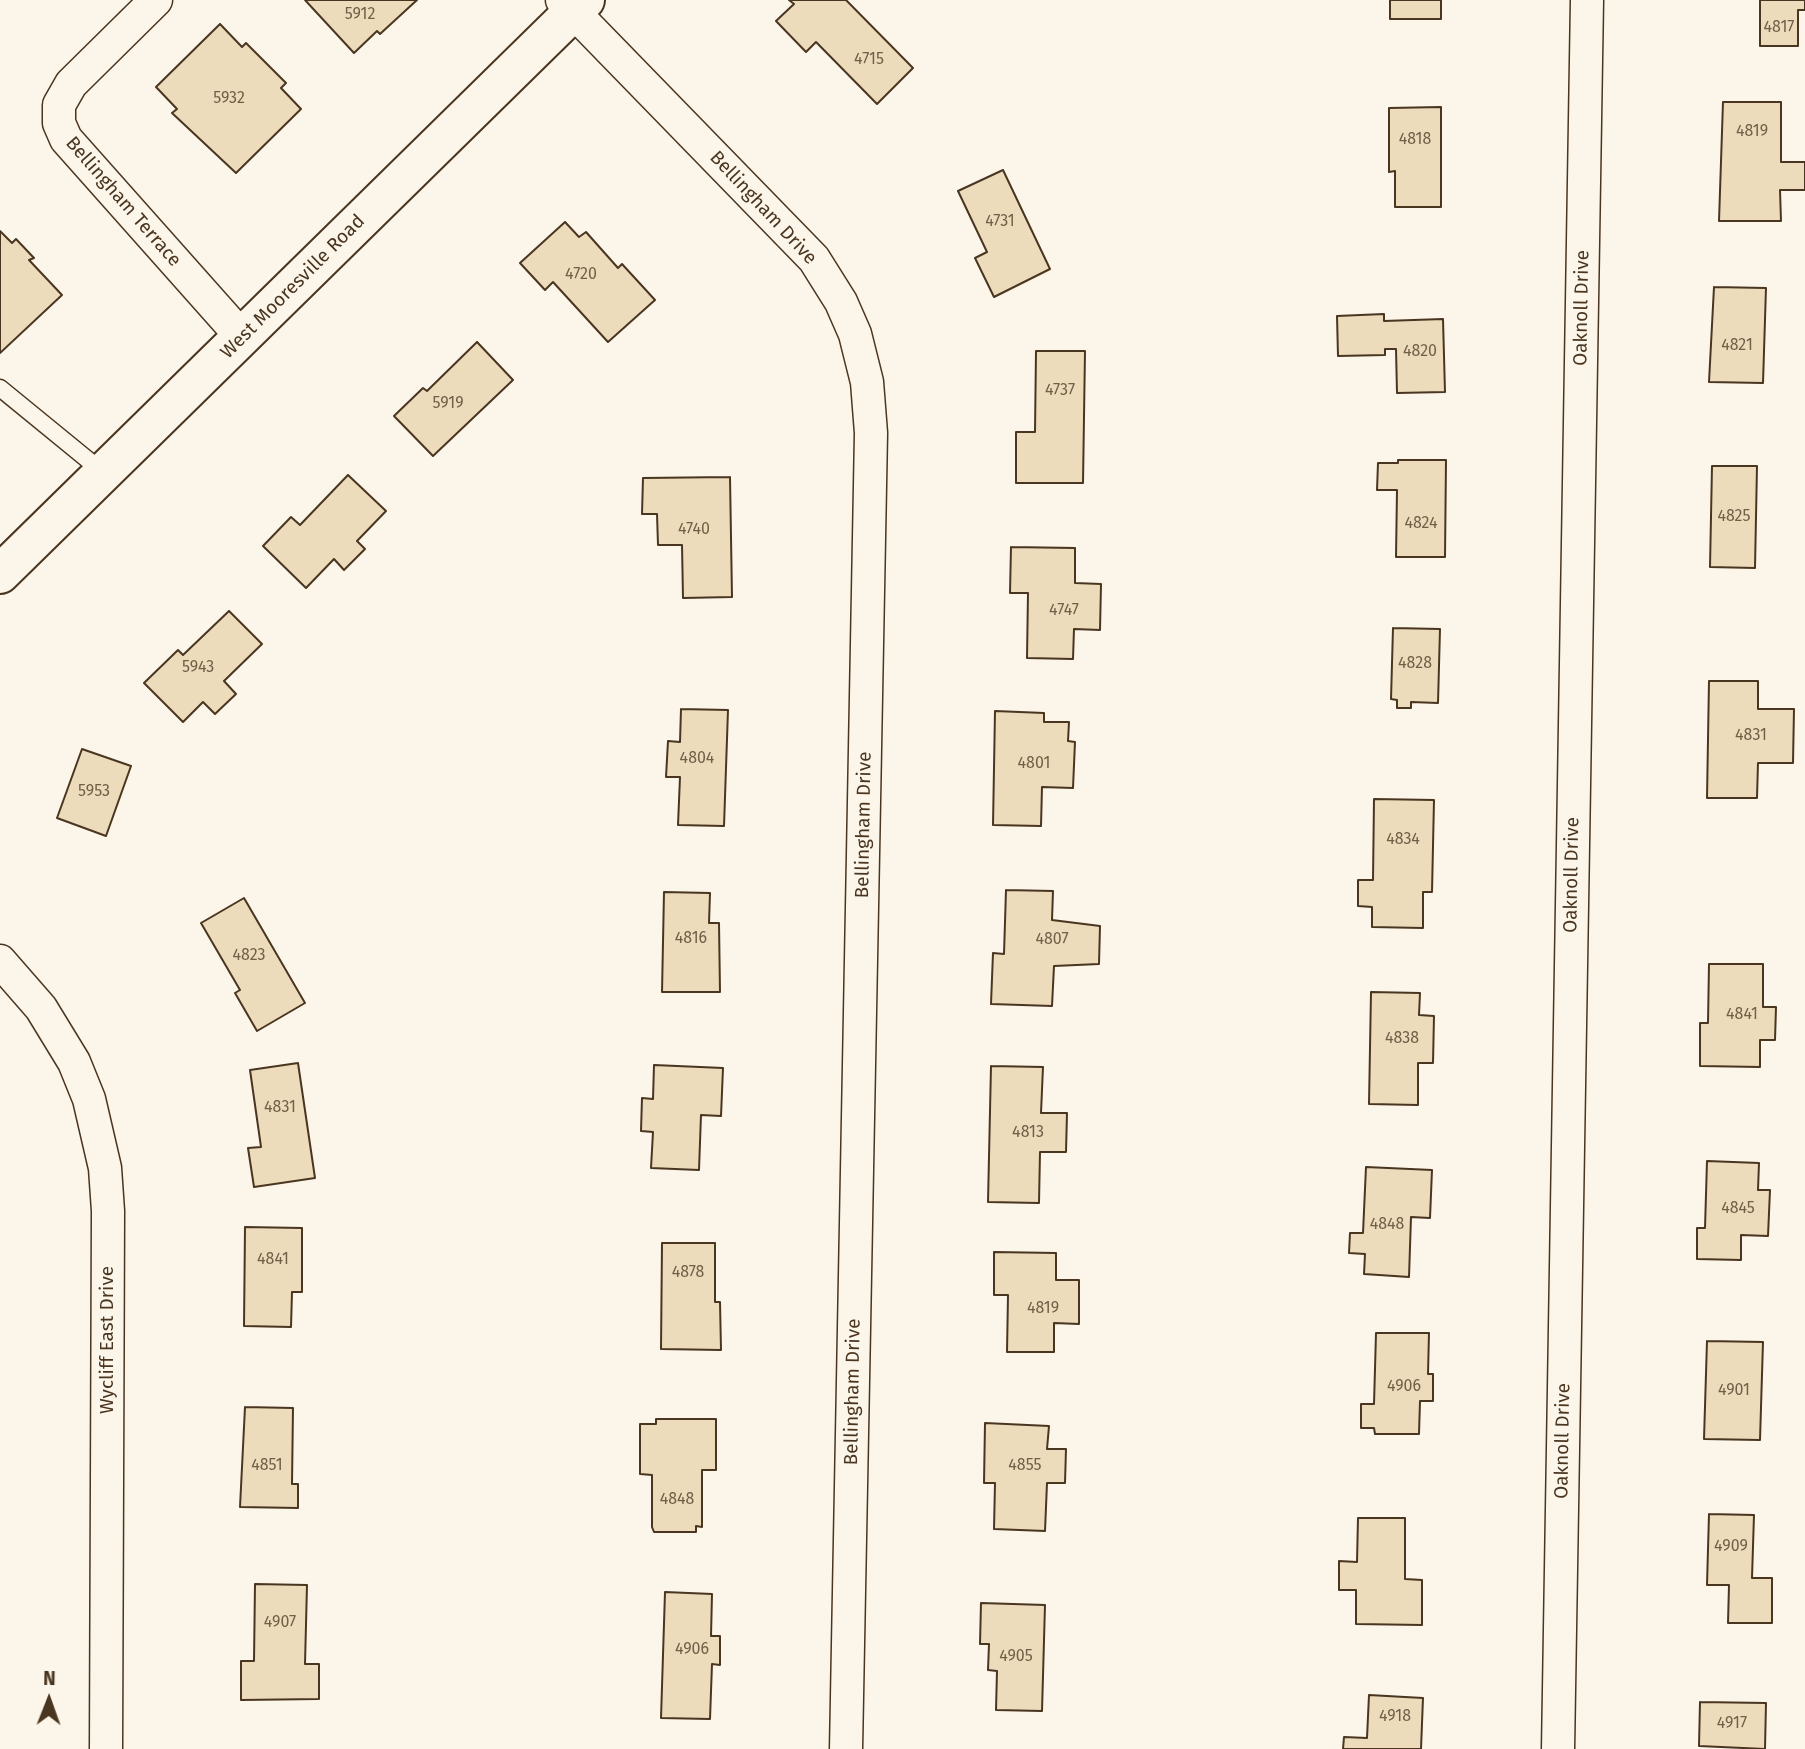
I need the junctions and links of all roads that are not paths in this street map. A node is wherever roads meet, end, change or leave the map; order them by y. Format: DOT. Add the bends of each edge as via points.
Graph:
graph roads {
  1 [pos="156,0"];
  2 [pos="1587,0"];
  3 [pos="573,4"];
  4 [pos="242,337"];
  5 [pos="0,388"];
  6 [pos="104,474"];
  7 [pos="0,574"];
  8 [pos="0,961"];
  9 [pos="106,1749"];
  10 [pos="846,1749"];
  11 [pos="1558,1749"];
  1 -- 4 [label="street, Bellingham Terrace" via="71,84 59,104 59,123 66,139"];
  2 -- 11 [label="street, Oaknoll Drive"];
  3 -- 4 [label="street, West Mooresville Road"];
  3 -- 10 [label="street, Bellingham Drive" via="814,259 841,302 867,382 871,447"];
  4 -- 6 [label="street, West Mooresville Road"];
  5 -- 6 [label="lane"];
  6 -- 7 [label="street, West Mooresville Road"];
  8 -- 9 [label="street, Wycliff East Drive" via="41,1007 74,1062 89,1099 105,1168"];
}
